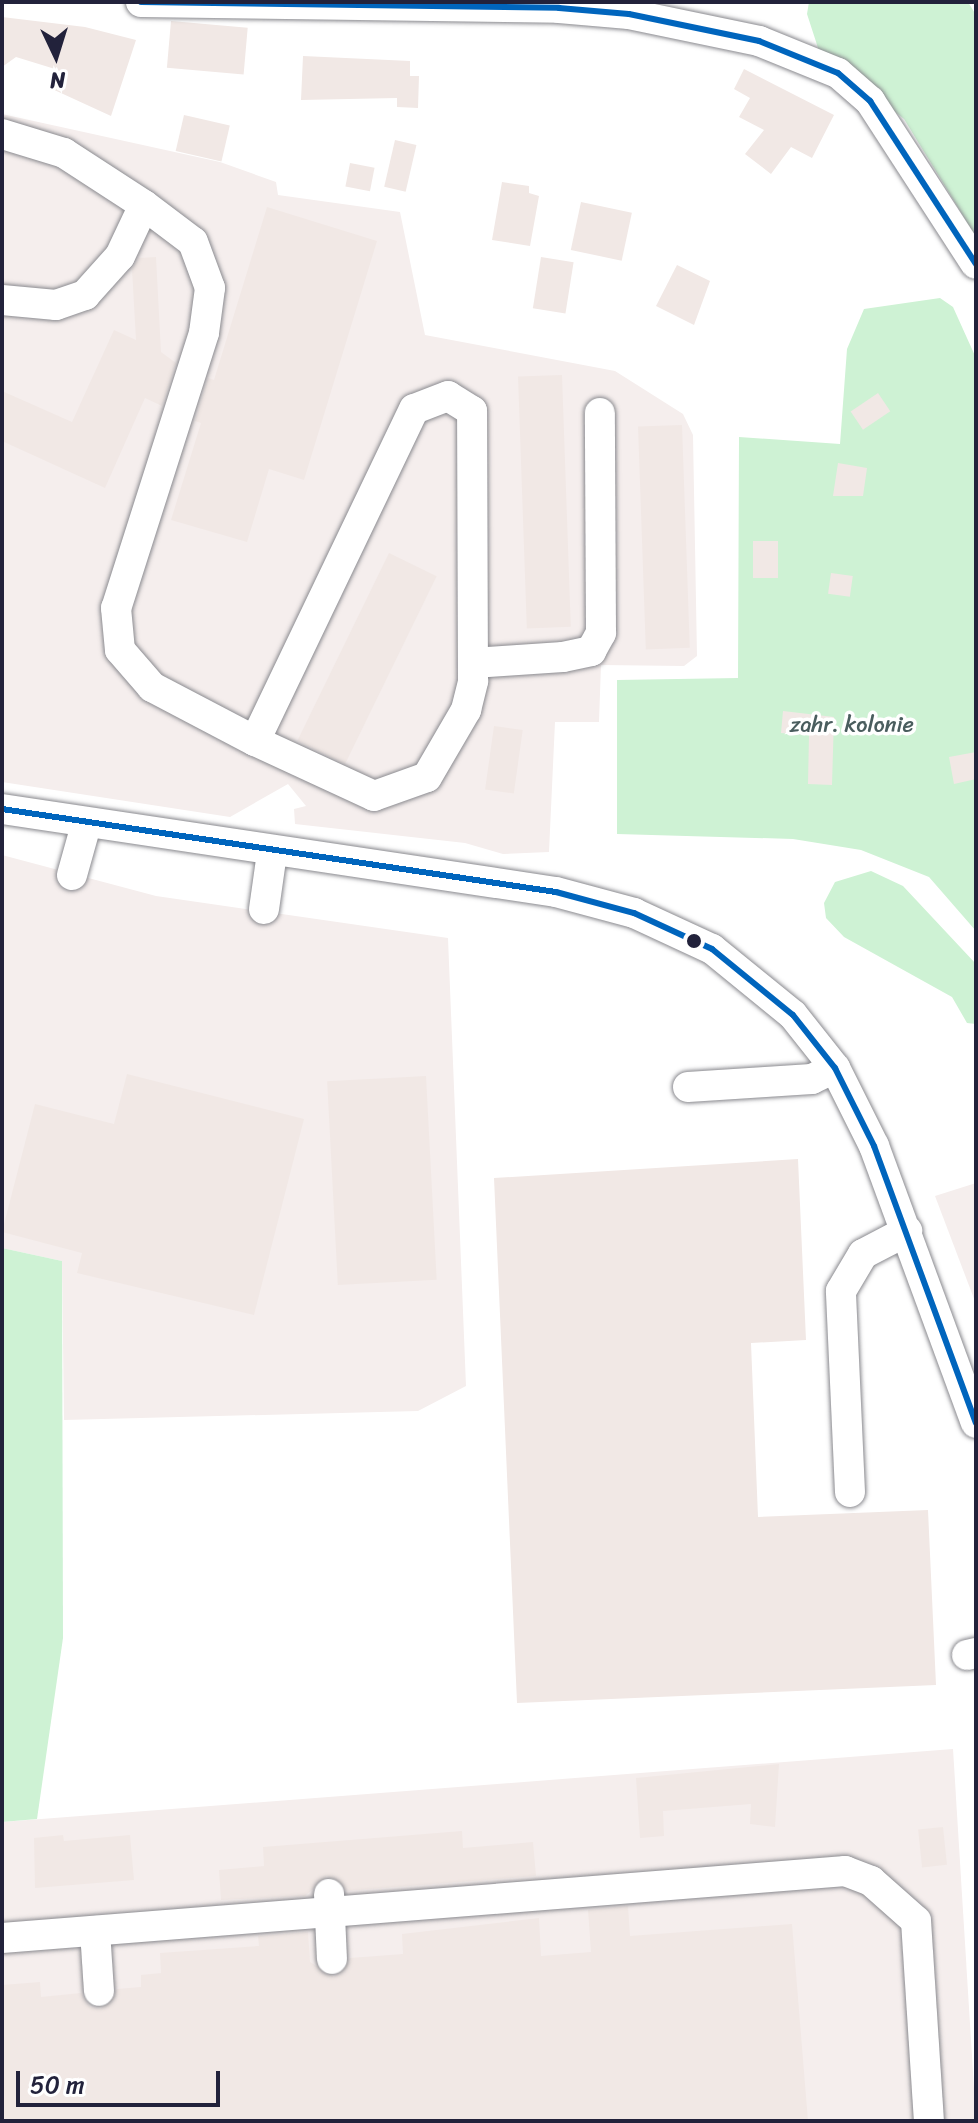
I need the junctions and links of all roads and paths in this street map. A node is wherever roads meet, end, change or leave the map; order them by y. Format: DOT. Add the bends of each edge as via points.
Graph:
graph roads {
  1 [pos="141,2"];
  2 [pos="309,5"];
  3 [pos="2,134"];
  4 [pos="144,205"];
  5 [pos="976,264"];
  6 [pos="2,300"];
  7 [pos="600,413"];
  8 [pos="473,663"];
  9 [pos="255,741"];
  10 [pos="2,809"];
  11 [pos="86,825"];
  12 [pos="272,853"];
  13 [pos="72,875"];
  14 [pos="264,909"];
  15 [pos="835,1068"];
  16 [pos="688,1087"];
  17 [pos="907,1231"];
  18 [pos="976,1423"];
  19 [pos="850,1492"];
  20 [pos="330,1902"];
  21 [pos="95,1931"];
  22 [pos="2,1938"];
  23 [pos="332,1959"];
  24 [pos="99,1991"];
  25 [pos="929,2121"];
  1 -- 2 [label="street"];
  2 -- 5 [label="street" via="629,14 802,55 838,73 870,101"];
  3 -- 4 [label="street" via="64,153"];
  4 -- 6 [label="street" via="120,256 85,295 56,305"];
  4 -- 9 [label="street" via="193,242 210,288 197,361 130,562 116,629 120,650 152,687"];
  7 -- 8 [label="street" via="601,633 591,651"];
  8 -- 9 [label="street" via="466,710 427,777 374,796"];
  8 -- 9 [label="street" via="474,422 462,402 434,397 414,409 404,427"];
  10 -- 11 [label="street"];
  11 -- 12 [label="street"];
  11 -- 13 [label="street"];
  12 -- 14 [label="street"];
  12 -- 15 [label="street" via="556,892 649,919 712,949 753,980 793,1015"];
  15 -- 16 [label="street" via="812,1079"];
  15 -- 17 [label="street" via="861,1114"];
  17 -- 18 [label="street"];
  17 -- 19 [label="street" via="863,1254 841,1291"];
  20 -- 21 [label="street"];
  20 -- 23 [label="street"];
  20 -- 25 [label="street" via="845,1871 871,1881 916,1921"];
  21 -- 22 [label="street"];
  21 -- 24 [label="street"];
}
